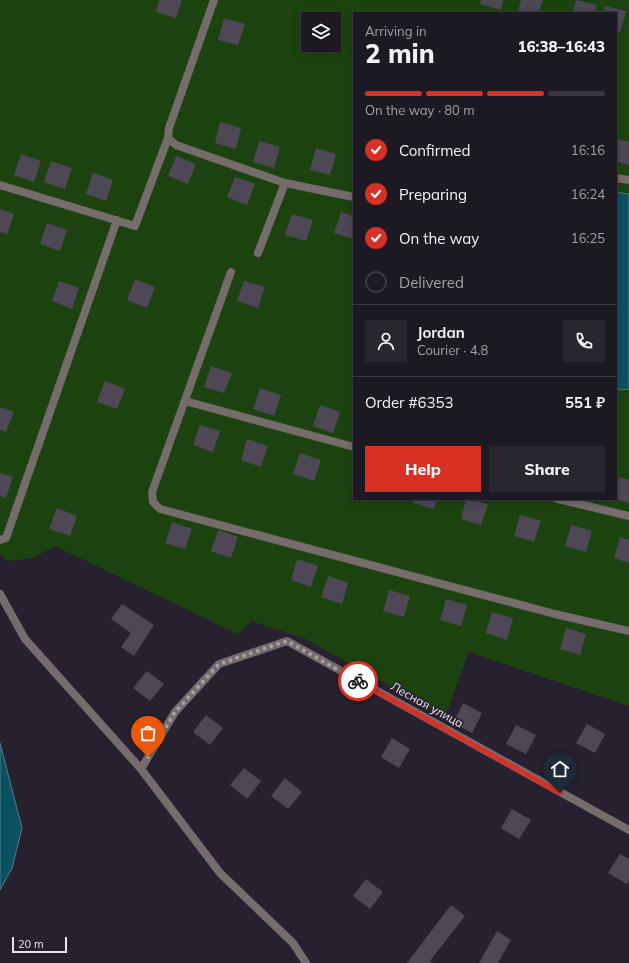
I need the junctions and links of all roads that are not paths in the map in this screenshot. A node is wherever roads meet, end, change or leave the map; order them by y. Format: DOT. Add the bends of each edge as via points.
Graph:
graph roads {
  1 [pos="214,0"];
  2 [pos="168,138"];
  3 [pos="617,178"];
  4 [pos="629,180"];
  5 [pos="285,183"];
  6 [pos="0,185"];
  7 [pos="353,195"];
  8 [pos="117,220"];
  9 [pos="258,253"];
  10 [pos="231,272"];
  11 [pos="185,401"];
  12 [pos="353,447"];
  13 [pos="562,500"];
  14 [pos="629,516"];
  15 [pos="0,540"];
  16 [pos="0,594"];
  17 [pos="629,632"];
  18 [pos="141,769"];
  19 [pos="629,830"];
  20 [pos="306,963"];
  1 -- 2 [label="street" via="169,128"];
  2 -- 5 [label="street" via="176,145"];
  2 -- 8 [label="street" via="135,226"];
  3 -- 4 [label="street"];
  5 -- 7 [label="street"];
  5 -- 9 [label="street"];
  6 -- 8 [label="street"];
  8 -- 15 [label="street" via="6,538"];
  10 -- 11 [label="street"];
  11 -- 12 [label="street"];
  11 -- 17 [label="street" via="152,492 153,502 160,509"];
  13 -- 14 [label="street"];
  16 -- 18 [label="street" via="25,639"];
  18 -- 19 [label="street, Лесная улица" via="175,712 219,664 287,641"];
  18 -- 20 [label="street" via="220,872 293,943"];
}
